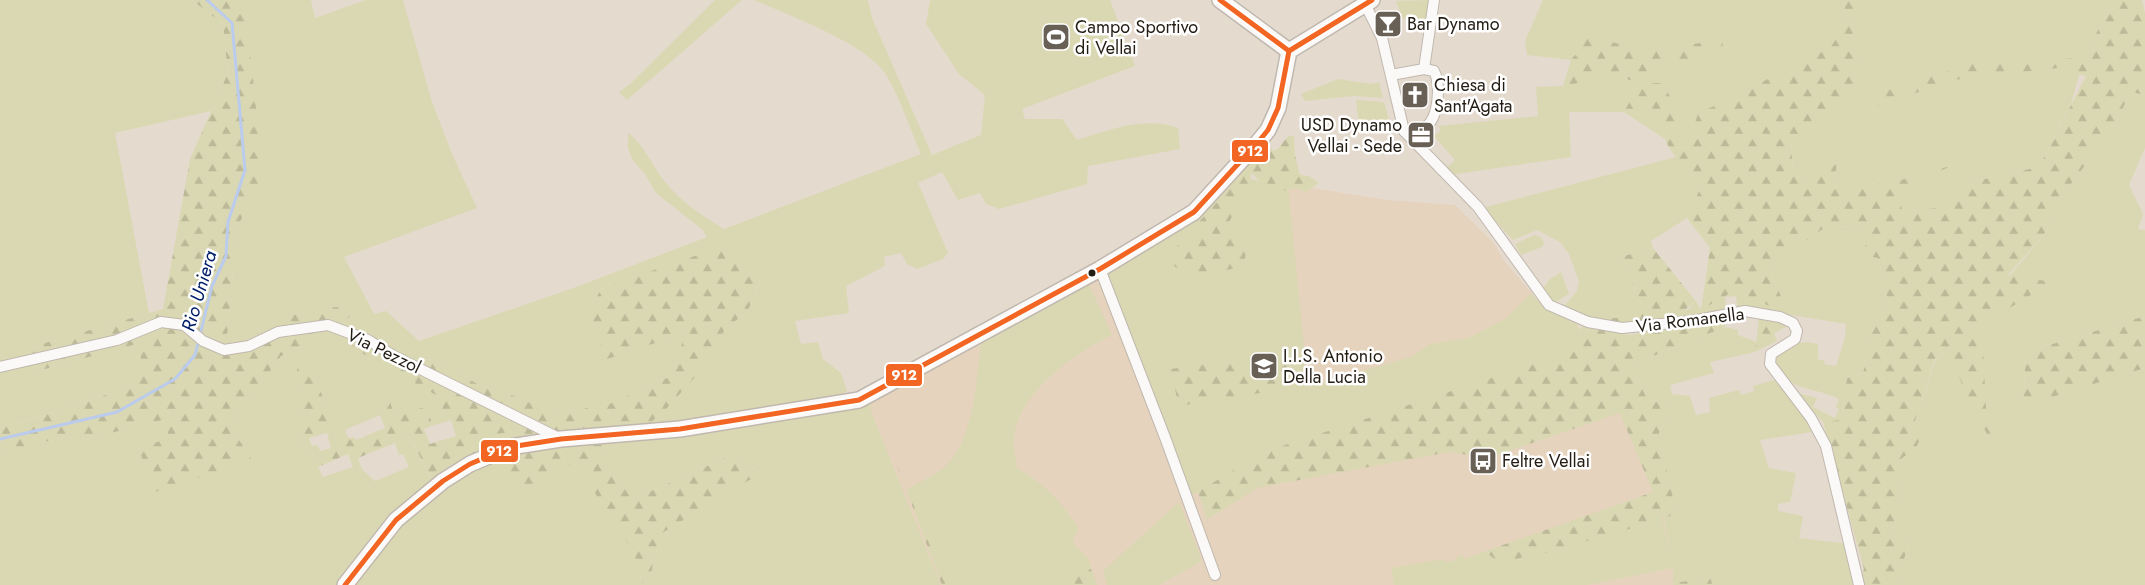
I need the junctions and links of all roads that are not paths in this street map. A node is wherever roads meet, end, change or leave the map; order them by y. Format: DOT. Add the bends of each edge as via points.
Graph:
graph roads {
  1 [pos="1220,0"];
  2 [pos="1434,0"];
  3 [pos="1368,2"];
  4 [pos="1289,51"];
  5 [pos="1424,69"];
  6 [pos="1391,74"];
  7 [pos="1404,131"];
  8 [pos="1100,269"];
  9 [pos="0,367"];
  10 [pos="561,439"];
  11 [pos="1215,575"];
  12 [pos="345,585"];
  13 [pos="1859,585"];
  1 -- 4 [label="street"];
  2 -- 5 [label="street"];
  3 -- 4 [label="street"];
  3 -- 6 [label="street"];
  4 -- 8 [label="street" via="1278,108 1260,141 1194,212"];
  5 -- 6 [label="street"];
  5 -- 7 [label="street" via="1434,71 1438,78 1436,110 1425,127"];
  6 -- 7 [label="street"];
  7 -- 13 [label="street, Via Romanella" via="1478,207 1549,305 1588,322 1622,328 1692,321 1745,311 1780,317 1793,323 1797,331 1795,339 1771,354 1770,364 1811,418 1826,446"];
  8 -- 10 [label="street" via="859,400 680,429"];
  8 -- 11 [label="street"];
  9 -- 10 [label="street, Via Pezzol" via="117,340 161,322 184,325 203,341 224,350 249,346 278,332 328,325 368,340"];
  10 -- 12 [label="street" via="510,447 470,464 443,481 396,520"];
}
